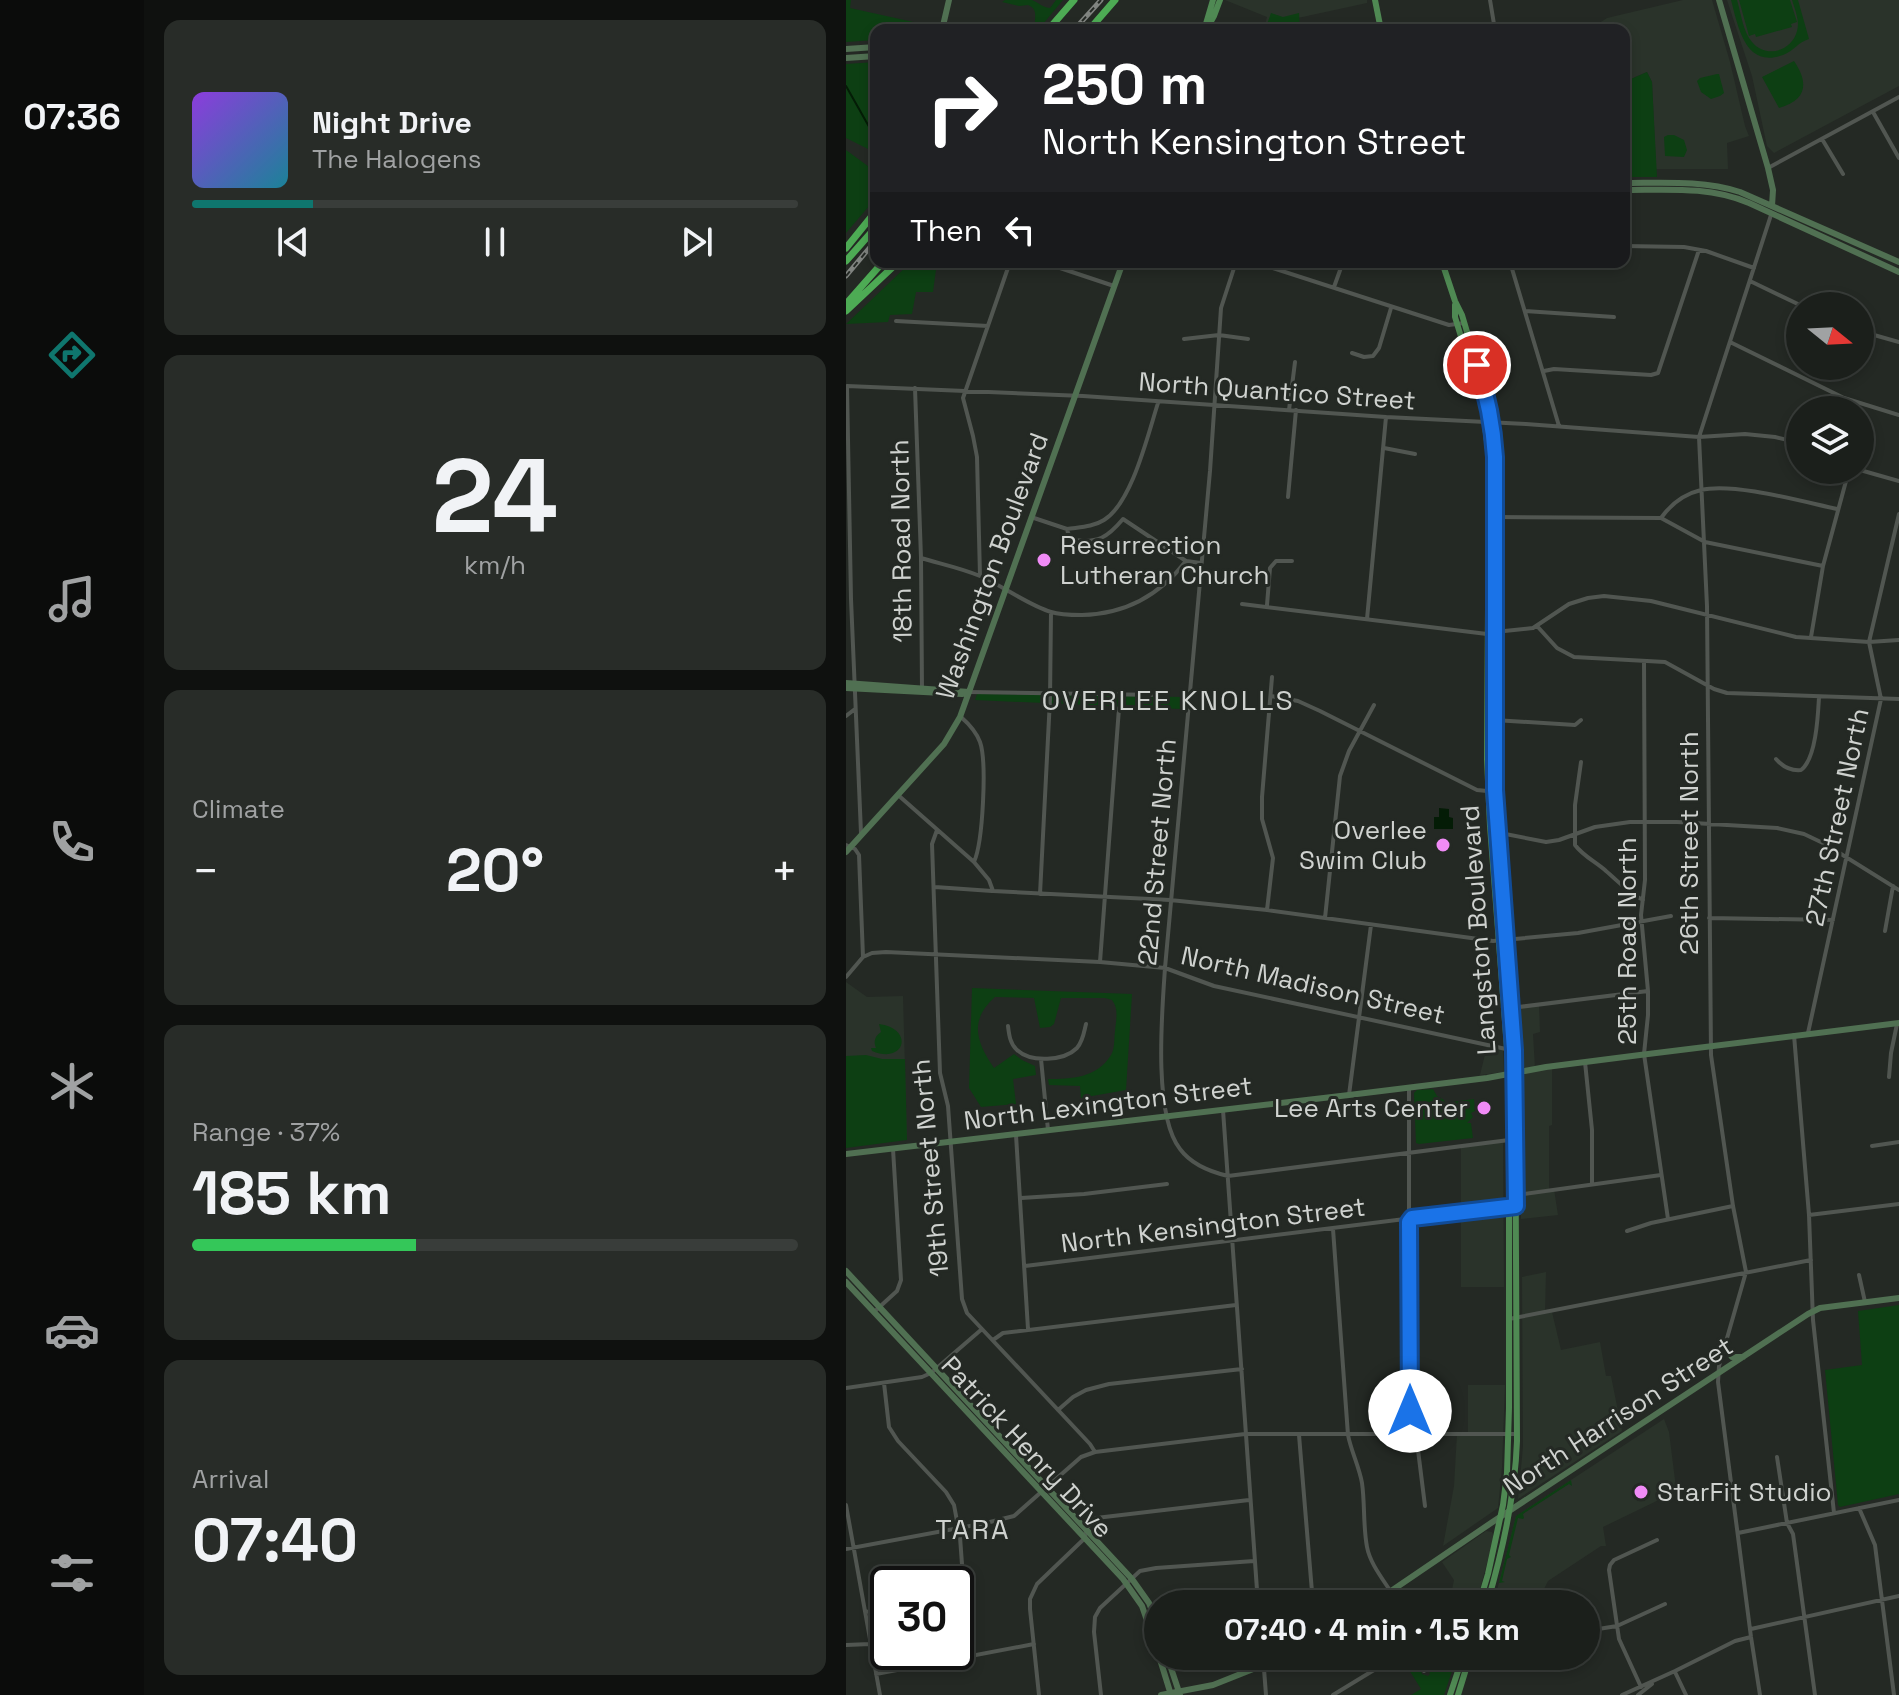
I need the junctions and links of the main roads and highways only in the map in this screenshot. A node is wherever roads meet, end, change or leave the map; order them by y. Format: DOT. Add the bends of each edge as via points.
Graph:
graph roads {
  1 [pos="1074,0"];
  2 [pos="1115,0"];
  3 [pos="1213,0"];
  4 [pos="1220,0"];
  5 [pos="1375,0"];
  6 [pos="1053,24"];
  7 [pos="1094,24"];
  8 [pos="1207,24"];
  9 [pos="1209,24"];
  10 [pos="1380,24"];
  11 [pos="870,218"];
  12 [pos="870,234"];
  13 [pos="846,248"];
  14 [pos="846,261"];
  15 [pos="878,268"];
  16 [pos="892,268"];
  17 [pos="1444,268"];
  18 [pos="846,304"];
  19 [pos="846,311"];
  20 [pos="1491,633"];
  21 [pos="1491,791"];
  22 [pos="1513,1434"];
  23 [pos="1483,1590"];
  24 [pos="1491,1590"];
  25 [pos="1458,1670"];
  26 [pos="1466,1670"];
  27 [pos="1450,1695"];
  28 [pos="1458,1695"];
  1 -- 6 [label="highway"];
  2 -- 7 [label="highway"];
  3 -- 8 [label="main road"];
  4 -- 9 [label="main road"];
  5 -- 10 [label="main road"];
  11 -- 13 [label="highway"];
  12 -- 14 [label="highway"];
  15 -- 18 [label="highway"];
  16 -- 19 [label="highway"];
  17 -- 20 [label="main road, Langston Boulevard" via="1484,386 1495,457"];
  20 -- 21 [label="main road, Langston Boulevard"];
  20 -- 21 [label="main road, Langston Boulevard"];
  21 -- 22 [label="main road, Langston Boulevard" via="1512,1073"];
  22 -- 23 [label="main road, Langston Boulevard"];
  22 -- 24 [label="main road, Langston Boulevard" via="1511,1510"];
  25 -- 27 [label="main road"];
  26 -- 28 [label="main road"];
}
